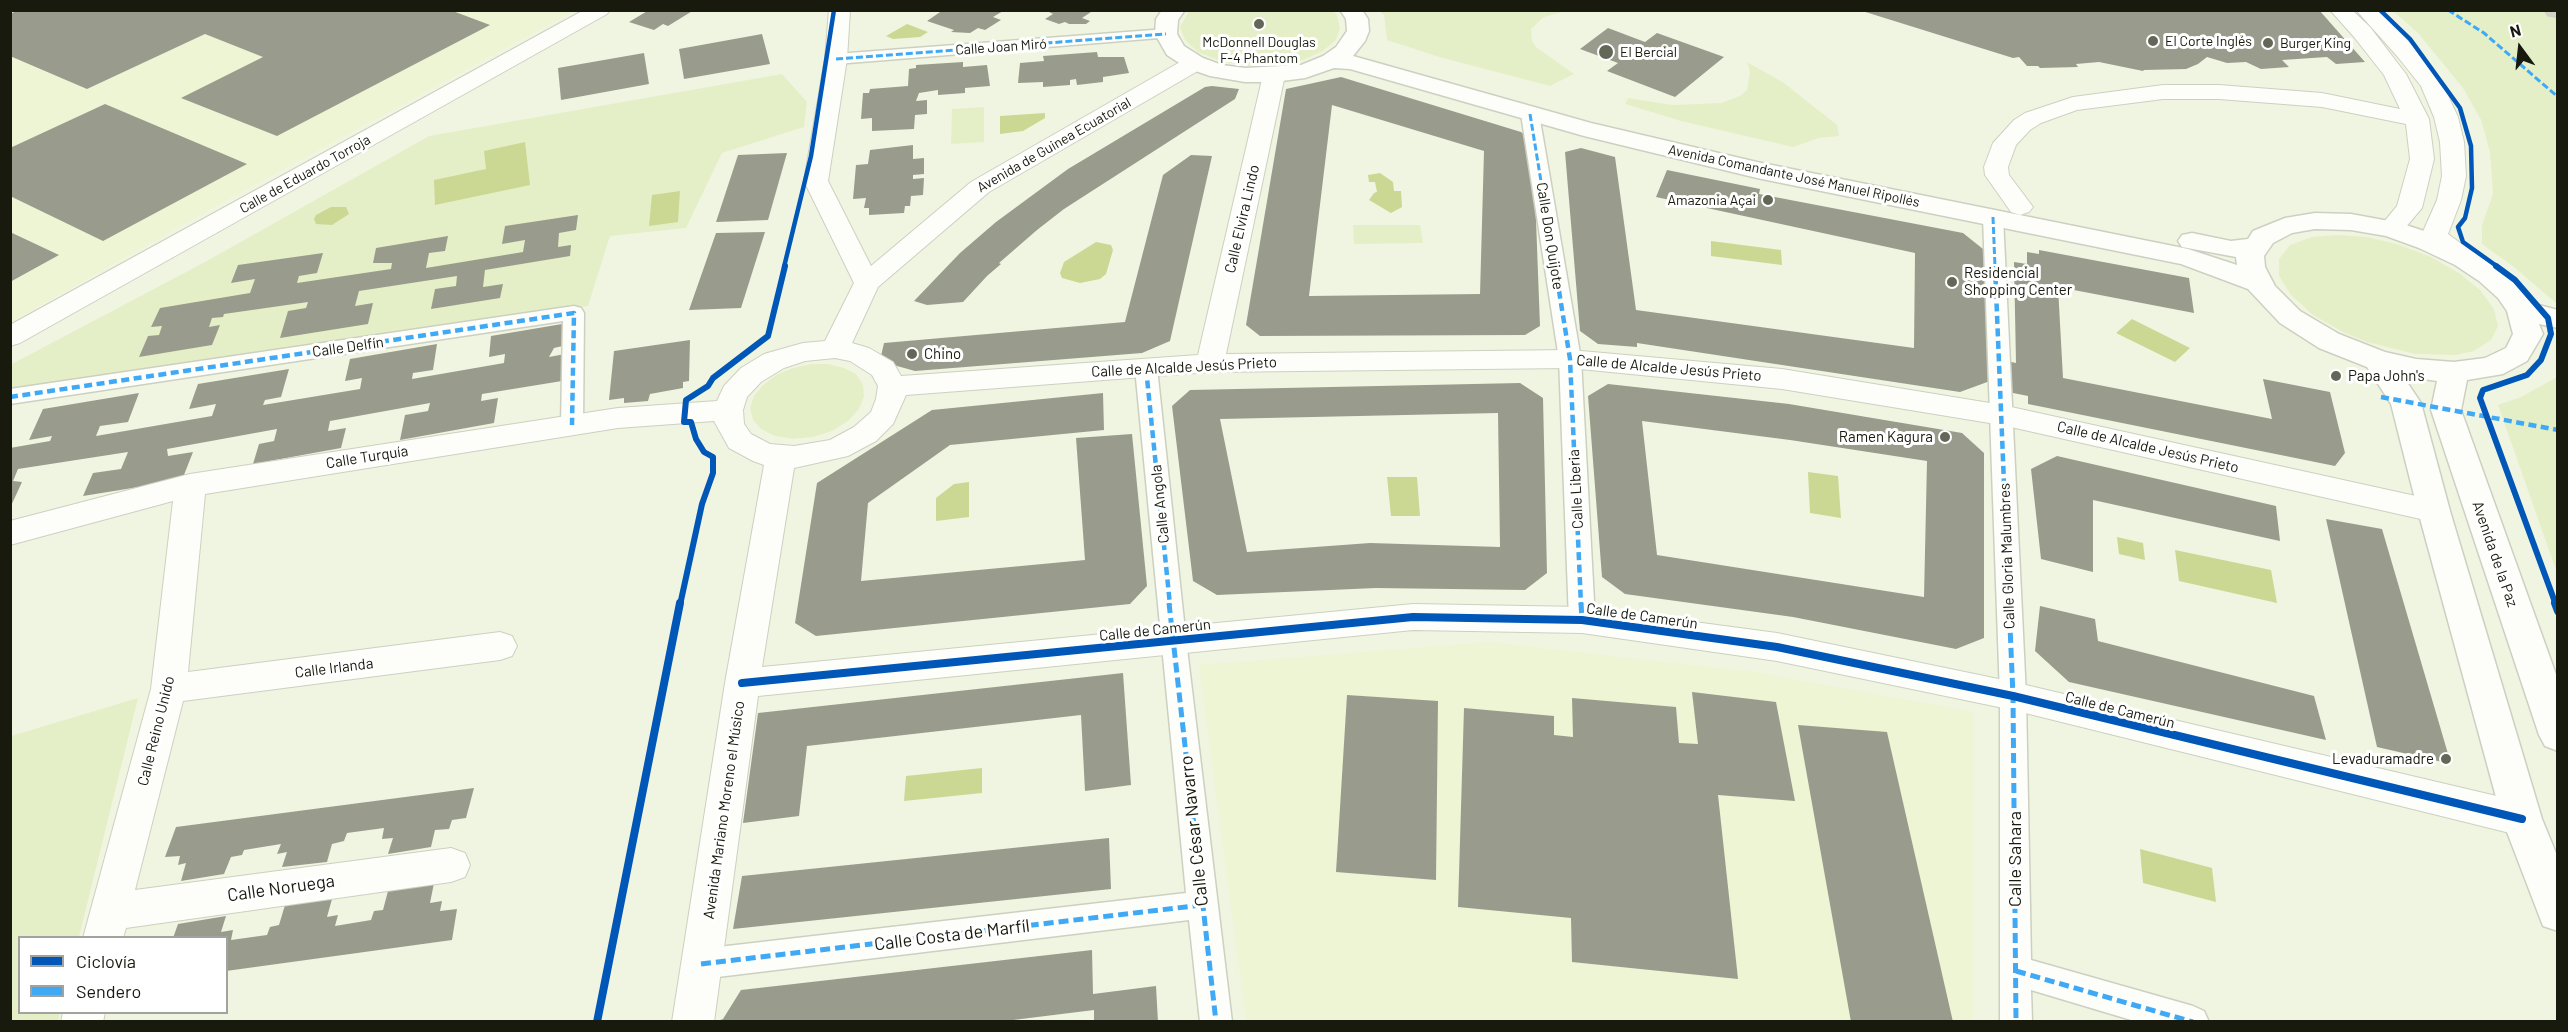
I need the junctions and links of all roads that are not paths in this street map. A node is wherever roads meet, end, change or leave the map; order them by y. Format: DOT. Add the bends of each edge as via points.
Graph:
graph roads {
  1 [pos="600,10"];
  2 [pos="840,10"];
  3 [pos="1174,10"];
  4 [pos="1351,10"];
  5 [pos="2340,10"];
  6 [pos="2366,10"];
  7 [pos="1166,34"];
  8 [pos="1354,41"];
  9 [pos="836,59"];
  10 [pos="1331,61"];
  11 [pos="1195,63"];
  12 [pos="1274,75"];
  13 [pos="1530,114"];
  14 [pos="2417,119"];
  15 [pos="2020,207"];
  16 [pos="1993,217"];
  17 [pos="2391,230"];
  18 [pos="2254,247"];
  19 [pos="2465,259"];
  20 [pos="2259,283"];
  21 [pos="867,284"];
  22 [pos="2558,319"];
  23 [pos="2524,322"];
  24 [pos="2558,335"];
  25 [pos="10,337"];
  26 [pos="835,349"];
  27 [pos="1570,359"];
  28 [pos="2377,360"];
  29 [pos="1210,363"];
  30 [pos="1146,369"];
  31 [pos="2454,372"];
  32 [pos="892,386"];
  33 [pos="10,397"];
  34 [pos="728,410"];
  35 [pos="2002,415"];
  36 [pos="572,425"];
  37 [pos="781,457"];
  38 [pos="190,485"];
  39 [pos="2434,511"];
  40 [pos="10,533"];
  41 [pos="1582,620"];
  42 [pos="1173,640"];
  43 [pos="500,646"];
  44 [pos="742,683"];
  45 [pos="169,689"];
  46 [pos="2013,696"];
  47 [pos="2558,735"];
  48 [pos="2522,819"];
  49 [pos="451,865"];
  50 [pos="1202,905"];
  51 [pos="2558,912"];
  52 [pos="107,925"];
  53 [pos="701,964"];
  54 [pos="2016,971"];
  55 [pos="693,1022"];
  56 [pos="1216,1022"];
  57 [pos="2016,1022"];
  58 [pos="2193,1022"];
  1 -- 25 [label="street, Calle de Eduardo Torroja"];
  2 -- 9 [label="street"];
  3 -- 7 [label="street" via="1167,19"];
  4 -- 8 [label="street" via="1357,19"];
  5 -- 14 [label="street" via="2395,74"];
  6 -- 19 [label="street" via="2432,85 2446,117 2454,176 2434,236"];
  7 -- 9 [label="street, Calle Joan Miró"];
  7 -- 11 [label="street" via="1175,50"];
  8 -- 10 [label="street"];
  8 -- 15 [label="street, Avenida Comandante José Manuel Ripollés" via="1386,58 1786,161"];
  9 -- 21 [label="street" via="816,181"];
  10 -- 12 [label="street"];
  10 -- 13 [label="street, Avenida Comandante José Manuel Ripollés" via="1374,68"];
  11 -- 12 [label="street" via="1236,74"];
  11 -- 21 [label="street, Avenida de Guinea Ecuatorial" via="980,187"];
  12 -- 29 [label="street, Calle Elvira Lindo"];
  13 -- 16 [label="street, Avenida Comandante José Manuel Ripollés" via="1757,170"];
  13 -- 27 [label="street, Calle Don Quijote"];
  14 -- 15 [label="street" via="2322,99 2219,92 2163,92 2073,104 2033,118 2005,143 1997,175"];
  14 -- 17 [label="street" via="2422,159 2409,208"];
  15 -- 18 [label="street, Avenida Comandante José Manuel Ripollés" via="2231,249"];
  16 -- 20 [label="street, Avenida Comandante José Manuel Ripollés" via="2188,257"];
  16 -- 35 [label="street, Calle Gloria Malumbres"];
  17 -- 18 [label="street" via="2351,222 2314,221 2284,226"];
  17 -- 19 [label="street"];
  18 -- 20 [label="street" via="2251,267"];
  19 -- 23 [label="street" via="2502,286"];
  20 -- 28 [label="street" via="2290,316 2329,341"];
  21 -- 26 [label="street, Avenida de Guinea Ecuatorial"];
  22 -- 23 [label="street"];
  23 -- 24 [label="street"];
  23 -- 31 [label="street" via="2517,354 2492,368"];
  26 -- 32 [label="street" via="860,354 883,369"];
  26 -- 34 [label="street" via="803,352 774,361 751,375 734,393"];
  27 -- 29 [label="street, Calle de Alcalde Jesús Prieto"];
  27 -- 35 [label="street, Calle de Alcalde Jesús Prieto" via="1782,379"];
  27 -- 41 [label="street, Calle Liberia"];
  28 -- 31 [label="street"];
  28 -- 39 [label="street" via="2406,403"];
  29 -- 30 [label="street, Calle de Alcalde Jesús Prieto"];
  30 -- 32 [label="street, Calle de Alcalde Jesús Prieto"];
  30 -- 42 [label="street, Calle Angola"];
  31 -- 47 [label="street, Avenida de la Paz" via="2446,410"];
  32 -- 37 [label="street" via="883,417 865,434 837,449"];
  33 -- 36 [label="street, Calle Delfín" via="574,313"];
  34 -- 36 [label="street, Calle Turquía"];
  34 -- 37 [label="street" via="729,425 740,441 764,454"];
  35 -- 39 [label="street, Calle de Alcalde Jesús Prieto"];
  35 -- 46 [label="street, Calle Gloria Malumbres"];
  36 -- 38 [label="street, Calle Turquía"];
  37 -- 44 [label="street, Avenida Mariano Moreno el Músico"];
  38 -- 40 [label="street, Calle Turquía"];
  38 -- 45 [label="street, Calle Reino Unido"];
  39 -- 48 [label="street"];
  41 -- 42 [label="street, Calle de Camerún" via="1413,617"];
  41 -- 46 [label="street, Calle de Camerún" via="1777,647"];
  42 -- 44 [label="street, Calle de Camerún"];
  42 -- 50 [label="street, Calle César Navarro"];
  43 -- 45 [label="street, Calle Irlanda"];
  44 -- 53 [label="street, Avenida Mariano Moreno el Músico"];
  45 -- 52 [label="street, Calle Reino Unido"];
  46 -- 48 [label="street, Calle de Camerún"];
  46 -- 54 [label="street, Calle Sahara"];
  48 -- 51 [label="street"];
  49 -- 52 [label="street, Calle Noruega"];
  50 -- 53 [label="street, Calle Costa de Marfíl"];
  50 -- 56 [label="street, Calle César Navarro"];
  53 -- 55 [label="street, Avenida Mariano Moreno el Músico"];
  54 -- 57 [label="street, Calle Sahara"];
  54 -- 58 [label="street"];
}
